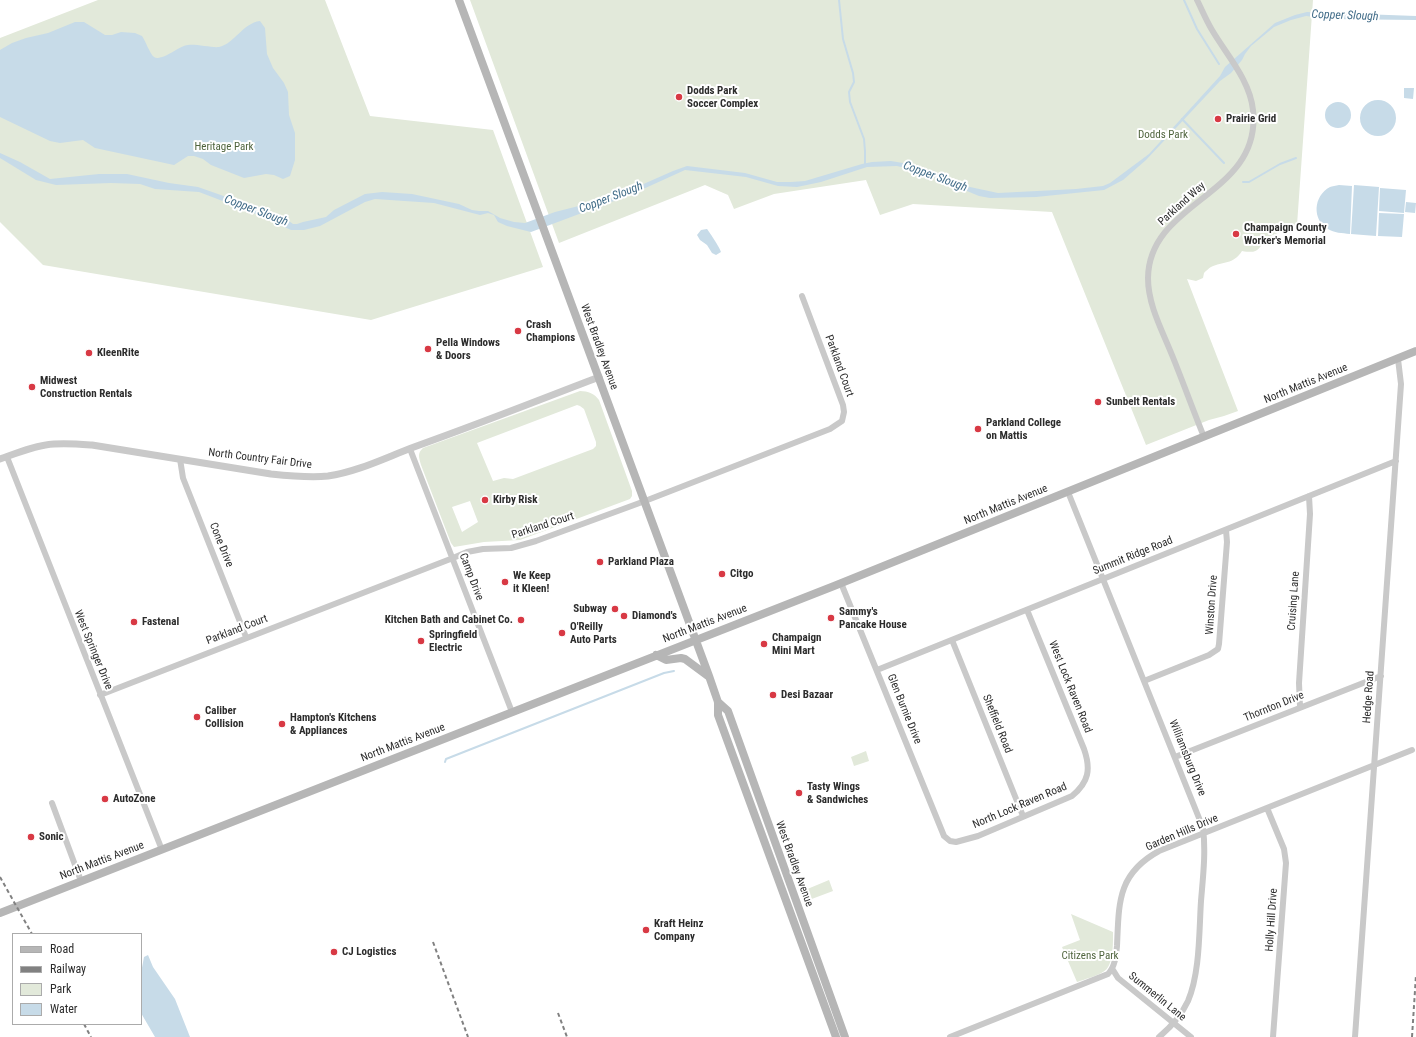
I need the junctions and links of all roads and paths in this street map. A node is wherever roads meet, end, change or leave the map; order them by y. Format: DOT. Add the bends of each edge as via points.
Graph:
graph roads {
  1 [pos="460,0"];
  2 [pos="1197,0"];
  3 [pos="802,296"];
  4 [pos="1416,351"];
  5 [pos="1398,359"];
  6 [pos="599,377"];
  7 [pos="1204,437"];
  8 [pos="410,449"];
  9 [pos="3,458"];
  10 [pos="180,459"];
  11 [pos="1396,461"];
  12 [pos="1068,492"];
  13 [pos="1309,496"];
  14 [pos="645,501"];
  15 [pos="1226,530"];
  16 [pos="452,558"];
  17 [pos="1104,578"];
  18 [pos="841,583"];
  19 [pos="1028,610"];
  20 [pos="246,637"];
  21 [pos="696,640"];
  22 [pos="952,640"];
  23 [pos="656,656"];
  24 [pos="877,670"];
  25 [pos="709,676"];
  26 [pos="1381,676"];
  27 [pos="1144,681"];
  28 [pos="100,695"];
  29 [pos="718,702"];
  30 [pos="1300,707"];
  31 [pos="512,712"];
  32 [pos="1412,750"];
  33 [pos="1175,757"];
  34 [pos="1374,764"];
  35 [pos="1088,774"];
  36 [pos="52,803"];
  37 [pos="1267,808"];
  38 [pos="1024,816"];
  39 [pos="1204,834"];
  40 [pos="950,841"];
  41 [pos="162,850"];
  42 [pos="81,881"];
  43 [pos="0,913"];
  44 [pos="1112,970"];
  45 [pos="1174,1023"];
  46 [pos="836,1037"];
  47 [pos="845,1037"];
  48 [pos="950,1037"];
  49 [pos="1159,1037"];
  50 [pos="1191,1037"];
  51 [pos="1274,1037"];
  52 [pos="1355,1037"];
  1 -- 6 [label="main road, West Bradley Avenue"];
  2 -- 7 [label="street, Parkland Way" via="1211,29 1248,89 1254,118 1253,134 1242,160 1230,176 1160,238 1149,266 1148,288 1154,310"];
  3 -- 14 [label="street, Parkland Court" via="843,405 842,421 830,430"];
  4 -- 5 [label="main road, North Mattis Avenue"];
  5 -- 7 [label="main road, North Mattis Avenue"];
  5 -- 11 [label="street, Hedge Road" via="1401,384"];
  6 -- 8 [label="street, North Country Fair Drive"];
  6 -- 14 [label="main road, West Bradley Avenue"];
  7 -- 12 [label="main road, North Mattis Avenue"];
  8 -- 10 [label="street, North Country Fair Drive" via="346,472 313,477 271,474"];
  8 -- 16 [label="street, Camp Drive"];
  9 -- 10 [label="street, North Country Fair Drive" via="42,446 73,443"];
  9 -- 28 [label="street, West Springer Drive"];
  10 -- 20 [label="street, Cone Drive" via="183,478"];
  11 -- 13 [label="street, Summit Ridge Road"];
  11 -- 26 [label="street, Hedge Road"];
  12 -- 17 [label="street, Williamsburg Drive"];
  12 -- 18 [label="main road, North Mattis Avenue"];
  13 -- 15 [label="street, Summit Ridge Road"];
  13 -- 30 [label="street, Cruising Lane" via="1299,683"];
  14 -- 16 [label="street, Parkland Court" via="536,541 511,548 467,552"];
  14 -- 21 [label="main road, West Bradley Avenue"];
  15 -- 17 [label="street, Summit Ridge Road"];
  15 -- 27 [label="street, Winston Drive" via="1218,649"];
  16 -- 20 [label="street, Parkland Court"];
  16 -- 31 [label="street, Camp Drive"];
  17 -- 19 [label="street, Summit Ridge Road"];
  17 -- 27 [label="street, Williamsburg Drive"];
  18 -- 21 [label="main road, North Mattis Avenue"];
  18 -- 24 [label="street, Glen Burnie Drive"];
  19 -- 22 [label="street, Summit Ridge Road"];
  19 -- 35 [label="street, West Lock Raven Road" via="1084,749 1089,766"];
  20 -- 28 [label="street, Parkland Court"];
  21 -- 23 [label="main road, North Mattis Avenue"];
  21 -- 25 [label="main road, West Bradley Avenue"];
  22 -- 24 [label="street, Summit Ridge Road"];
  22 -- 38 [label="street, Sheffield Road"];
  23 -- 25 [label="main road" via="666,660 685,659"];
  23 -- 31 [label="main road, North Mattis Avenue"];
  24 -- 40 [label="street, Glen Burnie Drive" via="944,836"];
  25 -- 29 [label="main road, West Bradley Avenue"];
  26 -- 30 [label="street, Thornton Drive"];
  26 -- 34 [label="street, Hedge Road"];
  27 -- 33 [label="street, Williamsburg Drive"];
  28 -- 41 [label="street, West Springer Drive"];
  29 -- 46 [label="main road, West Bradley Avenue" via="718,715"];
  29 -- 47 [label="main road, West Bradley Avenue" via="728,712"];
  30 -- 33 [label="street, Thornton Drive"];
  31 -- 41 [label="main road, North Mattis Avenue"];
  32 -- 34 [label="street, Garden Hills Drive"];
  33 -- 39 [label="street, Williamsburg Drive" via="1202,821"];
  34 -- 37 [label="street, Garden Hills Drive"];
  34 -- 52 [label="street, Hedge Road"];
  35 -- 38 [label="street, North Lock Raven Road" via="1083,786 1072,796"];
  36 -- 42 [label="street"];
  37 -- 39 [label="street, Garden Hills Drive"];
  37 -- 51 [label="street, Holly Hill Drive" via="1284,848 1286,863"];
  38 -- 40 [label="street, North Lock Raven Road" via="978,836 956,842"];
  39 -- 44 [label="street, Garden Hills Drive" via="1148,857 1129,878 1121,896 1116,954"];
  39 -- 45 [label="street, Williamsburg Drive" via="1196,973 1187,1002"];
  41 -- 42 [label="main road, North Mattis Avenue"];
  42 -- 43 [label="main road, North Mattis Avenue"];
  44 -- 45 [label="street, Summerlin Lane" via="1118,978"];
  44 -- 48 [label="street" via="1108,974"];
  45 -- 49 [label="street, Williamsburg Drive"];
  45 -- 50 [label="street, Summerlin Lane"];
}
